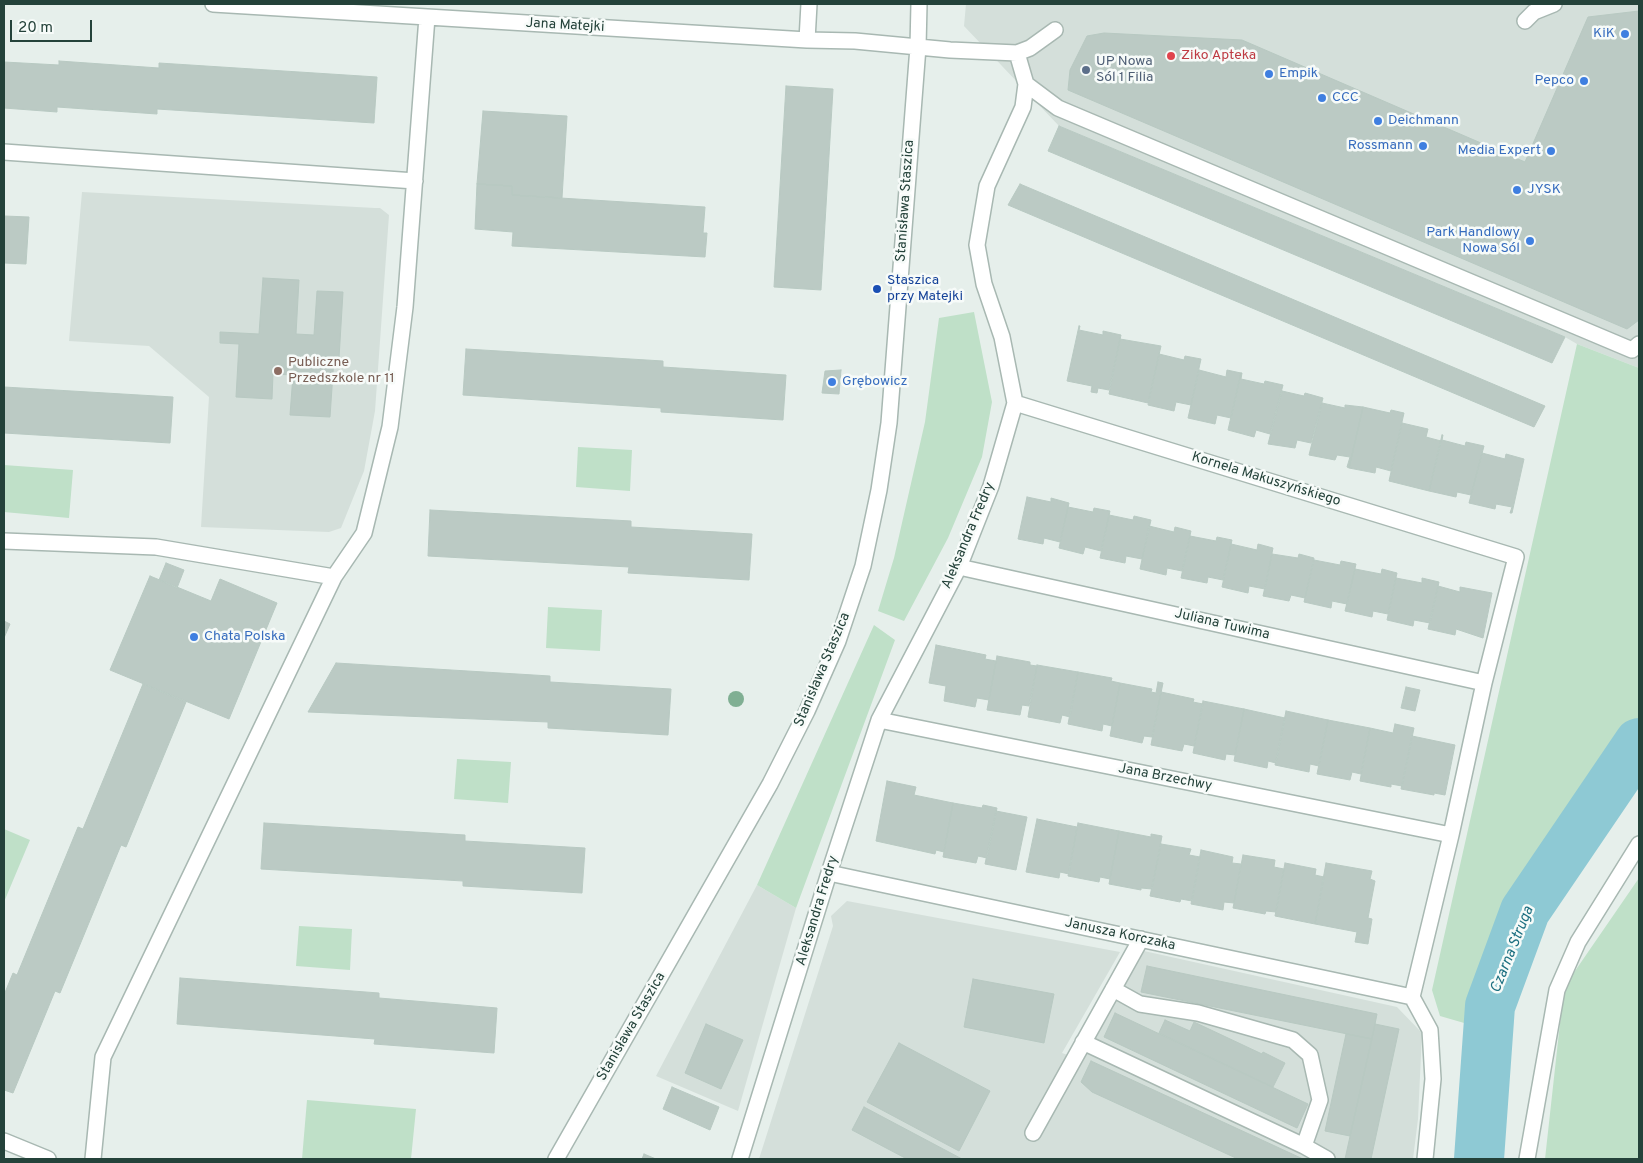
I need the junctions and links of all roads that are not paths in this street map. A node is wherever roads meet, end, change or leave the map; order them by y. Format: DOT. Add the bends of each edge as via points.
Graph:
graph roads {
  1 [pos="212,4"];
  2 [pos="809,4"];
  3 [pos="919,4"];
  4 [pos="1554,4"];
  5 [pos="427,17"];
  6 [pos="1525,21"];
  7 [pos="1055,30"];
  8 [pos="807,40"];
  9 [pos="918,47"];
  10 [pos="1017,53"];
  11 [pos="1026,84"];
  12 [pos="4,152"];
  13 [pos="415,180"];
  14 [pos="1639,344"];
  15 [pos="1015,403"];
  16 [pos="4,541"];
  17 [pos="959,567"];
  18 [pos="334,577"];
  19 [pos="1484,683"];
  20 [pos="879,720"];
  21 [pos="1451,835"];
  22 [pos="1639,844"];
  23 [pos="829,873"];
  24 [pos="1141,940"];
  25 [pos="1113,989"];
  26 [pos="1412,997"];
  27 [pos="1083,1042"];
  28 [pos="1033,1133"];
  29 [pos="4,1141"];
  30 [pos="1304,1146"];
  31 [pos="48,1159"];
  32 [pos="93,1159"];
  33 [pos="556,1159"];
  34 [pos="740,1159"];
  35 [pos="1327,1159"];
  36 [pos="1424,1159"];
  37 [pos="1527,1159"];
  1 -- 5 [label="street, Jana Matejki"];
  2 -- 8 [label="street"];
  3 -- 9 [label="street, Stanisława Staszica"];
  4 -- 6 [label="street" via="1534,12"];
  5 -- 8 [label="street, Jana Matejki"];
  5 -- 13 [label="street"];
  7 -- 10 [label="street"];
  8 -- 9 [label="street, Jana Matejki"];
  9 -- 10 [label="street"];
  9 -- 33 [label="street, Stanisława Staszica" via="889,424 863,566 838,641 774,776"];
  10 -- 11 [label="street, Aleksandra Fredry"];
  11 -- 14 [label="street" via="1058,108 1632,350"];
  11 -- 15 [label="street, Aleksandra Fredry" via="1023,108 987,186 978,245 984,284 1002,336"];
  12 -- 13 [label="street"];
  13 -- 18 [label="street" via="405,307 390,427 364,533"];
  15 -- 17 [label="street, Aleksandra Fredry" via="991,486"];
  15 -- 19 [label="street, Kornela Makuszyńskiego" via="1516,557"];
  16 -- 18 [label="street" via="156,547"];
  17 -- 19 [label="street, Juliana Tuwima"];
  17 -- 20 [label="street, Aleksandra Fredry"];
  18 -- 32 [label="street" via="103,1057"];
  19 -- 21 [label="street"];
  20 -- 21 [label="street, Jana Brzechwy"];
  20 -- 23 [label="street, Aleksandra Fredry"];
  21 -- 26 [label="street"];
  22 -- 37 [label="street" via="1578,942 1557,990"];
  23 -- 24 [label="street, Janusza Korczaka"];
  23 -- 34 [label="street, Aleksandra Fredry"];
  24 -- 25 [label="street"];
  24 -- 26 [label="street, Janusza Korczaka"];
  25 -- 27 [label="street"];
  25 -- 30 [label="street" via="1140,1004 1198,1013 1293,1040 1310,1054 1320,1100"];
  26 -- 36 [label="street" via="1430,1030 1433,1078"];
  27 -- 28 [label="street"];
  27 -- 30 [label="street"];
  29 -- 31 [label="street"];
  30 -- 35 [label="street"];
}
